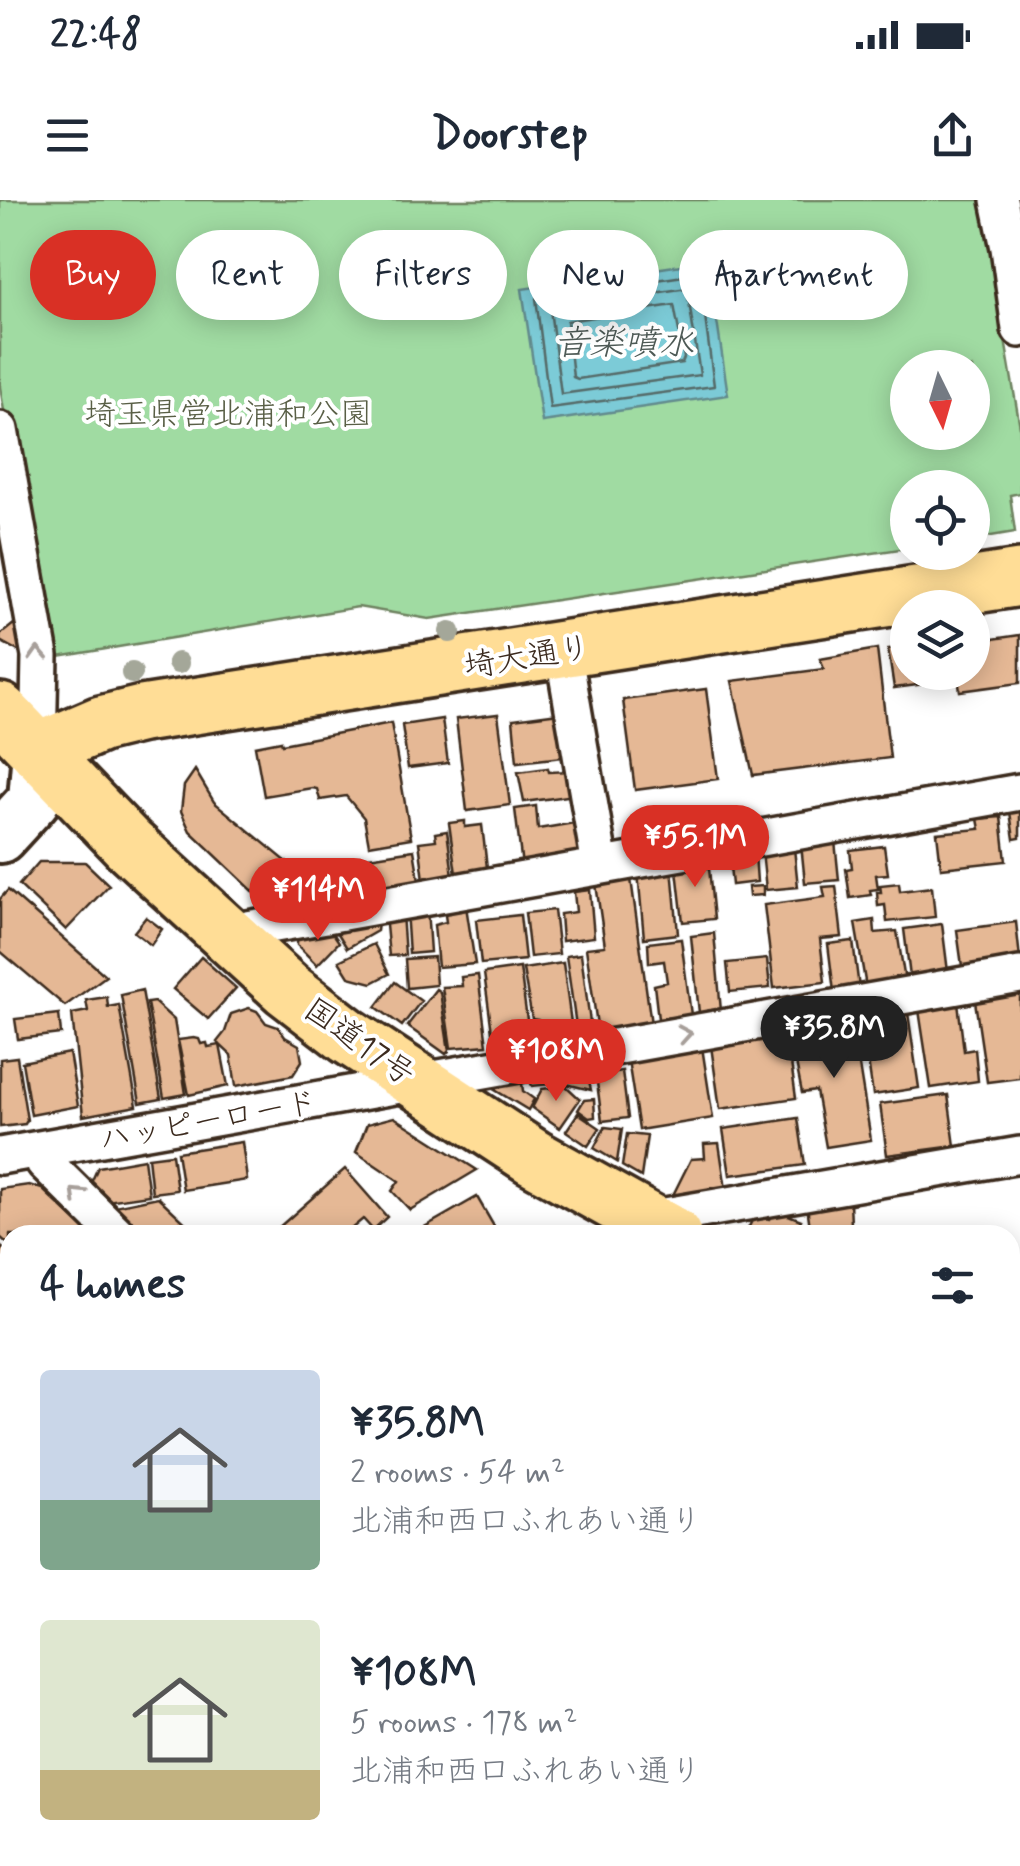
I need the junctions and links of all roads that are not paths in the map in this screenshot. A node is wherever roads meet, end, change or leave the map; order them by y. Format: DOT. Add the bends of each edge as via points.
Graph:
graph roads {
  1 [pos="998,200"];
  2 [pos="1018,307"];
  3 [pos="0,430"];
  4 [pos="1020,578"];
  5 [pos="563,650"];
  6 [pos="0,711"];
  7 [pos="19,763"];
  8 [pos="1020,792"];
  9 [pos="0,837"];
  10 [pos="600,864"];
  11 [pos="225,934"];
  12 [pos="1020,975"];
  13 [pos="416,1082"];
  14 [pos="41,1150"];
  15 [pos="0,1156"];
  16 [pos="1020,1156"];
  17 [pos="108,1225"];
  18 [pos="653,1225"];
  19 [pos="667,1225"];
  1 -- 2 [label="street"];
  7 -- 3 [label="street, one-way" via="40,656"];
  4 -- 5 [label="highway, 埼大通り"];
  5 -- 7 [label="highway, 埼大通り" via="142,714 101,724"];
  5 -- 10 [label="street"];
  6 -- 7 [label="highway, 国道17号"];
  7 -- 9 [label="main road" via="34,800"];
  7 -- 11 [label="highway, 国道17号" via="128,844"];
  8 -- 10 [label="street"];
  10 -- 11 [label="street"];
  11 -- 13 [label="highway, 国道17号" via="287,989"];
  13 -- 12 [label="street, ハッピーロード, one-way"];
  13 -- 14 [label="street, ハッピーロード"];
  13 -- 18 [label="highway, 国道17号"];
  14 -- 15 [label="street, ハッピーロード"];
  17 -- 14 [label="street, one-way" via="44,1162"];
  16 -- 19 [label="street"];
}
